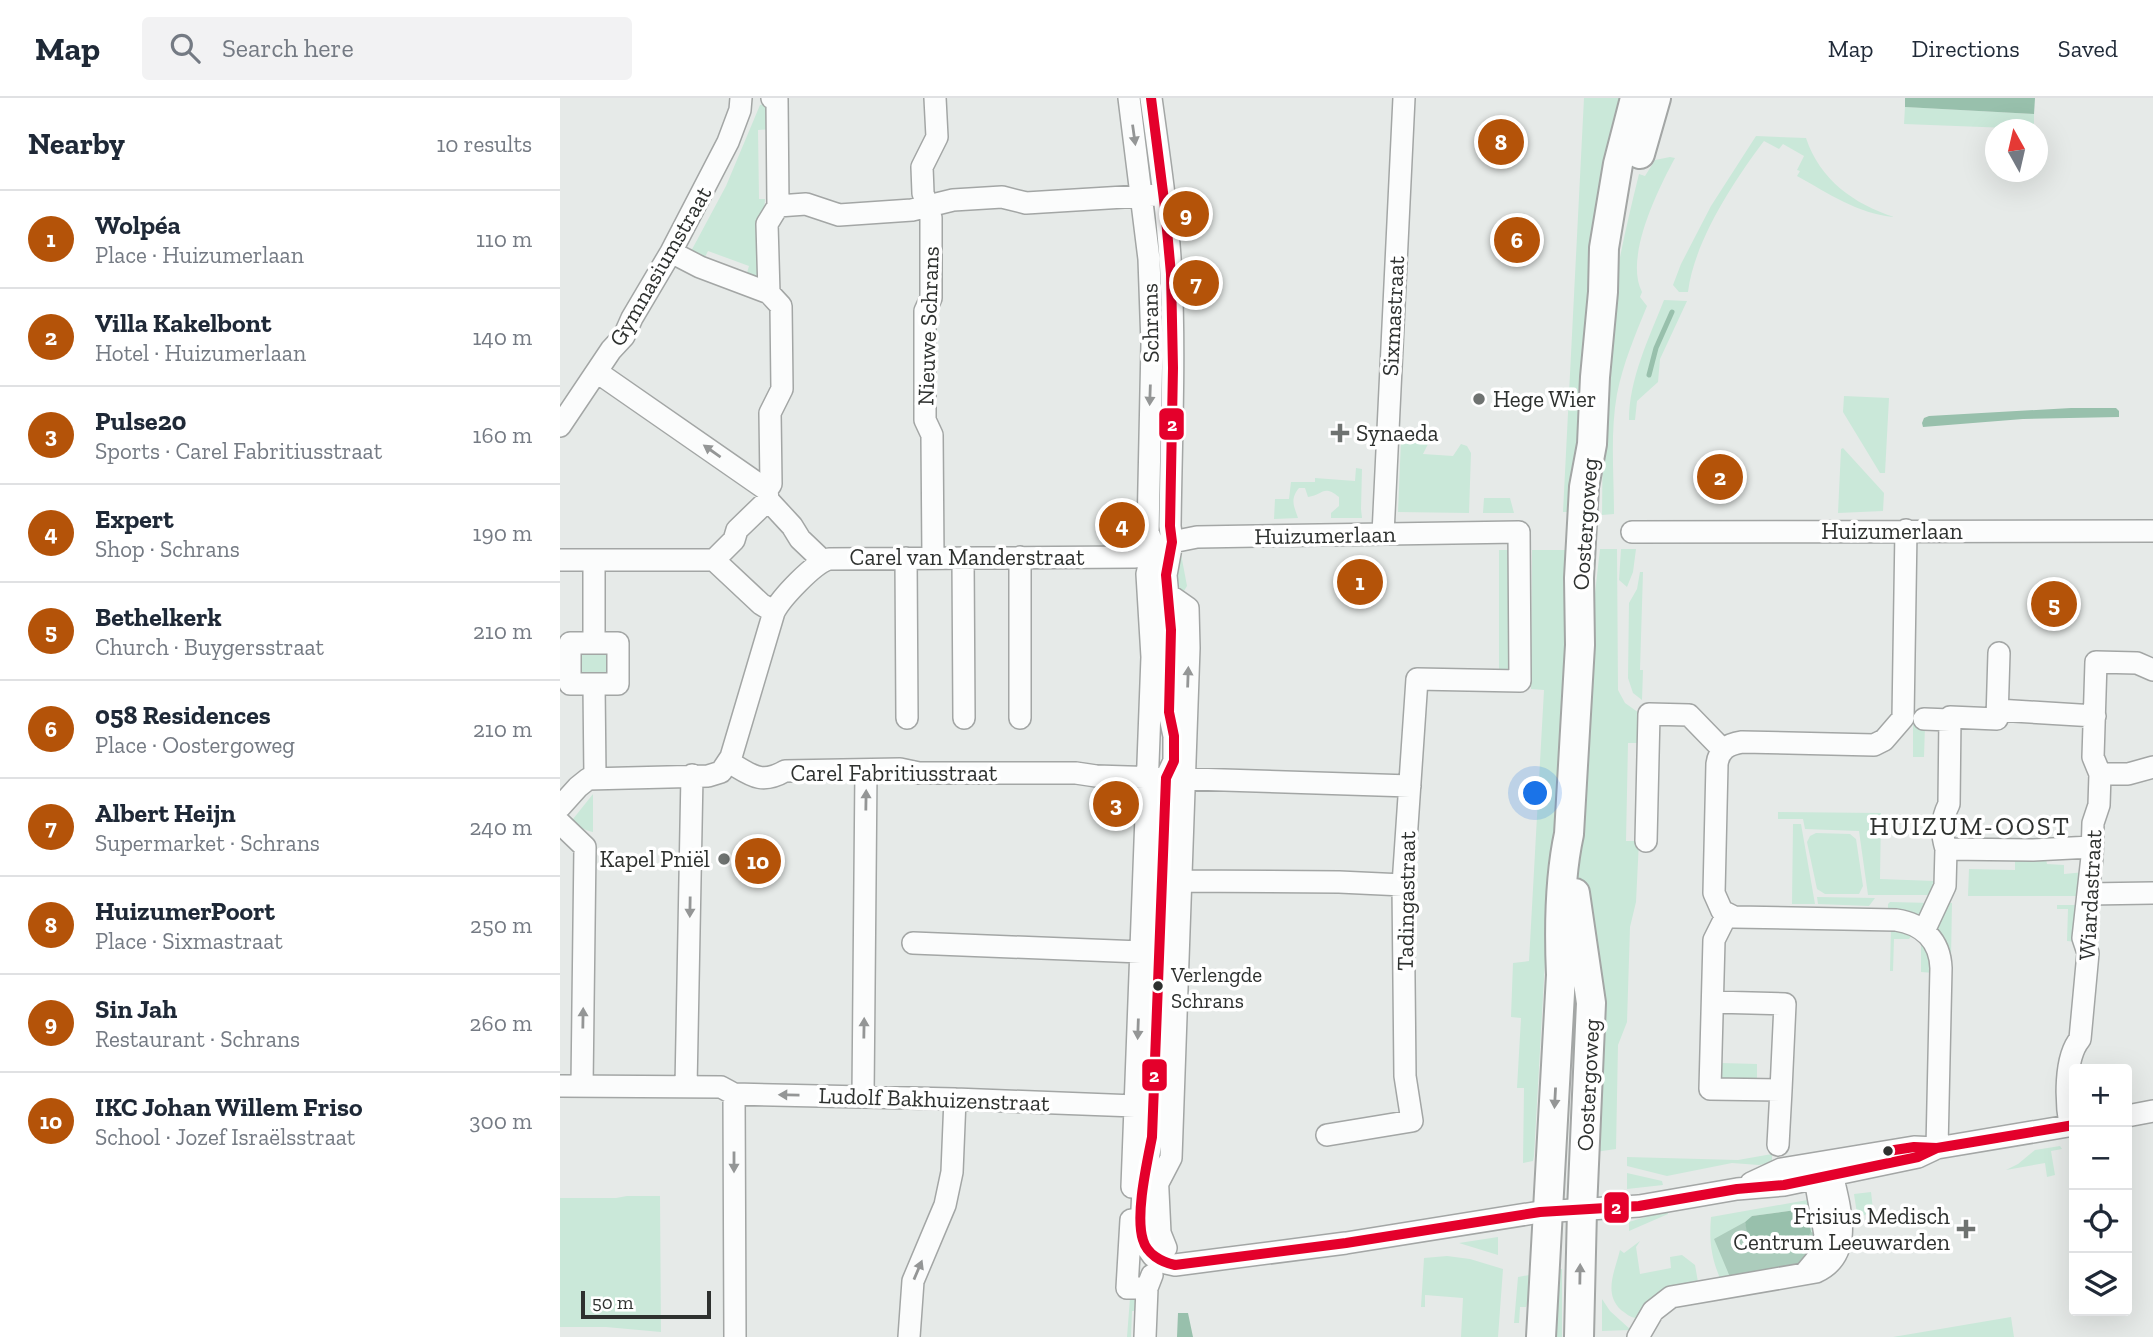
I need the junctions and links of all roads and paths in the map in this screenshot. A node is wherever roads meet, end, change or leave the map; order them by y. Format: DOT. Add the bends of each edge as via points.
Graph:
graph roads {
  1 [pos="741,98"];
  2 [pos="772,98"];
  3 [pos="935,98"];
  4 [pos="1129,98"];
  5 [pos="1151,98"];
  6 [pos="1404,98"];
  7 [pos="1635,98"];
  8 [pos="1656,98"];
  9 [pos="1153,195"];
  10 [pos="778,206"];
  11 [pos="927,208"];
  12 [pos="671,253"];
  13 [pos="1603,292"];
  14 [pos="769,293"];
  15 [pos="597,372"];
  16 [pos="560,426"];
  17 [pos="767,495"];
  18 [pos="1906,530"];
  19 [pos="2153,531"];
  20 [pos="1632,532"];
  21 [pos="1383,534"];
  22 [pos="1163,546"];
  23 [pos="1020,557"];
  24 [pos="906,558"];
  25 [pos="933,558"];
  26 [pos="963,558"];
  27 [pos="560,560"];
  28 [pos="594,560"];
  29 [pos="714,560"];
  30 [pos="822,560"];
  31 [pos="1167,584"];
  32 [pos="774,612"];
  33 [pos="1998,653"];
  34 [pos="2153,670"];
  35 [pos="1417,680"];
  36 [pos="1997,710"];
  37 [pos="2095,716"];
  38 [pos="907,718"];
  39 [pos="964,718"];
  40 [pos="1020,718"];
  41 [pos="1924,719"];
  42 [pos="1950,719"];
  43 [pos="1723,750"];
  44 [pos="729,762"];
  45 [pos="2153,767"];
  46 [pos="866,770"];
  47 [pos="595,771"];
  48 [pos="2100,774"];
  49 [pos="692,775"];
  50 [pos="1166,778"];
  51 [pos="1410,786"];
  52 [pos="560,807"];
  53 [pos="560,823"];
  54 [pos="1569,834"];
  55 [pos="1646,842"];
  56 [pos="2091,847"];
  57 [pos="1946,849"];
  58 [pos="1172,881"];
  59 [pos="1403,885"];
  60 [pos="2088,894"];
  61 [pos="2153,894"];
  62 [pos="1727,914"];
  63 [pos="1924,931"];
  64 [pos="914,943"];
  65 [pos="1141,952"];
  66 [pos="1713,1002"];
  67 [pos="2071,1064"];
  68 [pos="2069,1082"];
  69 [pos="560,1086"];
  70 [pos="582,1086"];
  71 [pos="686,1087"];
  72 [pos="1782,1090"];
  73 [pos="734,1094"];
  74 [pos="863,1096"];
  75 [pos="955,1099"];
  76 [pos="1135,1106"];
  77 [pos="2153,1111"];
  78 [pos="2069,1112"];
  79 [pos="2132,1115"];
  80 [pos="2069,1126"];
  81 [pos="1327,1135"];
  82 [pos="1152,1137"];
  83 [pos="1778,1145"];
  84 [pos="1937,1148"];
  85 [pos="1822,1170"];
  86 [pos="1158,1183"];
  87 [pos="1581,1210"];
  88 [pos="1549,1212"];
  89 [pos="1162,1254"];
  90 [pos="1137,1288"];
  91 [pos="734,1337"];
  92 [pos="909,1337"];
  93 [pos="1145,1337"];
  94 [pos="1541,1337"];
  95 [pos="1579,1337"];
  96 [pos="1638,1337"];
  1 -- 12 [label="street, Gymnasiumstraat" via="729,142"];
  2 -- 10 [label="street" via="777,100"];
  3 -- 11 [label="street, Nieuwe Schrans" via="937,137 922,167"];
  4 -- 9 [label="street, Schrans, one-way"];
  5 -- 9 [label="street, Schrans"];
  6 -- 21 [label="street, Sixmastraat"];
  7 -- 13 [label="main road, Oostergoweg" via="1609,211"];
  8 -- 13 [label="main road, Oostergoweg"];
  9 -- 11 [label="street" via="1026,203 1002,197 953,200"];
  9 -- 22 [label="street, Schrans" via="1170,255 1172,323 1170,526"];
  10 -- 11 [label="street" via="806,204 839,215"];
  10 -- 14 [label="street" via="767,224"];
  11 -- 25 [label="street, Nieuwe Schrans" via="931,298 925,311 925,420 932,435"];
  12 -- 14 [label="street"];
  12 -- 15 [label="street, Gymnasiumstraat"];
  13 -- 54 [label="main road, Oostergoweg" via="1592,444 1597,487 1595,554 1580,645"];
  14 -- 17 [label="street" via="781,306 782,389 770,413 771,484"];
  15 -- 16 [label="street, Gymnasiumstraat"];
  17 -- 15 [label="street, Carel van Manderstraat, one-way"];
  17 -- 29 [label="street"];
  17 -- 30 [label="street, Carel van Manderstraat"];
  18 -- 19 [label="street, Huizumerlaan"];
  18 -- 20 [label="street, Huizumerlaan"];
  18 -- 43 [label="street" via="1904,709 1900,723 1874,745 1742,742"];
  21 -- 22 [label="street, Huizumerlaan" via="1197,537"];
  21 -- 35 [label="street, Huizumerlaan" via="1520,532 1520,681"];
  22 -- 23 [label="street, Carel van Manderstraat" via="1135,557"];
  22 -- 31 [label="street"];
  22 -- 50 [label="street" via="1147,573"];
  23 -- 26 [label="street, Carel van Manderstraat"];
  23 -- 40 [label="street"];
  24 -- 25 [label="street, Carel van Manderstraat"];
  24 -- 30 [label="street, Carel van Manderstraat"];
  24 -- 38 [label="street"];
  25 -- 26 [label="street, Carel van Manderstraat"];
  26 -- 39 [label="street"];
  27 -- 28 [label="street"];
  28 -- 29 [label="street"];
  28 -- 47 [label="street" via="594,643 570,643 570,684 594,685"];
  29 -- 32 [label="street"];
  30 -- 32 [label="street, Carel van Manderstraat" via="783,597"];
  31 -- 50 [label="street" via="1172,644 1169,712 1160,762"];
  50 -- 31 [label="street, one-way" via="1188,608"];
  32 -- 44 [label="street"];
  33 -- 36 [label="street"];
  34 -- 37 [label="street, Wiardastraat" via="2137,663 2096,662"];
  35 -- 51 [label="street, Tadingastraat"];
  36 -- 37 [label="street"];
  36 -- 42 [label="street" via="1997,719"];
  37 -- 48 [label="street, Wiardastraat" via="2093,757"];
  41 -- 42 [label="street"];
  42 -- 57 [label="street" via="1948,804 1942,817"];
  43 -- 55 [label="street" via="1689,715 1649,714"];
  43 -- 62 [label="street" via="1717,764 1714,893 1717,905"];
  44 -- 46 [label="street, Carel Fabritiusstraat" via="752,778 774,777 785,771"];
  44 -- 49 [label="street" via="721,772"];
  45 -- 48 [label="street" via="2128,774"];
  46 -- 50 [label="street, Carel Fabritiusstraat"];
  74 -- 46 [label="street, one-way"];
  47 -- 49 [label="street"];
  47 -- 52 [label="street"];
  48 -- 56 [label="street, Wiardastraat"];
  49 -- 71 [label="street, one-way"];
  50 -- 51 [label="street, Carel Fabritiusstraat"];
  50 -- 58 [label="street"];
  50 -- 65 [label="street"];
  51 -- 59 [label="street, Tadingastraat"];
  70 -- 53 [label="street, one-way" via="584,847"];
  54 -- 87 [label="main road, Oostergoweg" via="1591,1003"];
  54 -- 88 [label="main road, Oostergoweg, one-way" via="1560,926"];
  56 -- 57 [label="street"];
  56 -- 60 [label="street, Wiardastraat"];
  57 -- 63 [label="street" via="1945,886"];
  58 -- 59 [label="street"];
  58 -- 82 [label="street"];
  58 -- 86 [label="street" via="1171,1158"];
  59 -- 81 [label="street, Tadingastraat" via="1405,1076 1420,1120"];
  60 -- 61 [label="street"];
  60 -- 67 [label="street, Wiardastraat" via="2080,1039 2072,1048"];
  62 -- 63 [label="street" via="1896,920"];
  62 -- 66 [label="street" via="1714,940"];
  63 -- 84 [label="street" via="1941,957"];
  64 -- 65 [label="street"];
  65 -- 76 [label="street, one-way"];
  66 -- 72 [label="street" via="1785,1004"];
  66 -- 72 [label="street" via="1710,1089"];
  68 -- 78 [label="street, Wiardastraat"];
  69 -- 70 [label="street, Ludolf Bakhuizenstraat"];
  70 -- 71 [label="street, Ludolf Bakhuizenstraat"];
  71 -- 73 [label="street, Ludolf Bakhuizenstraat" via="721,1087"];
  72 -- 83 [label="street"];
  74 -- 73 [label="street, Ludolf Bakhuizenstraat, one-way"];
  73 -- 91 [label="street, one-way"];
  74 -- 75 [label="street, Ludolf Bakhuizenstraat"];
  75 -- 76 [label="street, Ludolf Bakhuizenstraat"];
  92 -- 75 [label="street, one-way" via="913,1281 945,1205 952,1172"];
  76 -- 90 [label="street"];
  77 -- 79 [label="street"];
  80 -- 84 [label="street"];
  82 -- 86 [label="street"];
  82 -- 89 [label="street" via="1141,1231 1147,1249"];
  84 -- 85 [label="street" via="1914,1147"];
  85 -- 87 [label="street" via="1781,1169 1737,1189 1639,1206"];
  85 -- 96 [label="street" via="1825,1235 1821,1254 1805,1274 1671,1297 1653,1311"];
  86 -- 89 [label="street"];
  87 -- 88 [label="street"];
  95 -- 87 [label="main road, Oostergoweg, one-way"];
  88 -- 89 [label="street" via="1273,1253 1197,1261"];
  88 -- 94 [label="main road, Oostergoweg"];
  89 -- 90 [label="street"];
  90 -- 93 [label="street"];
}
